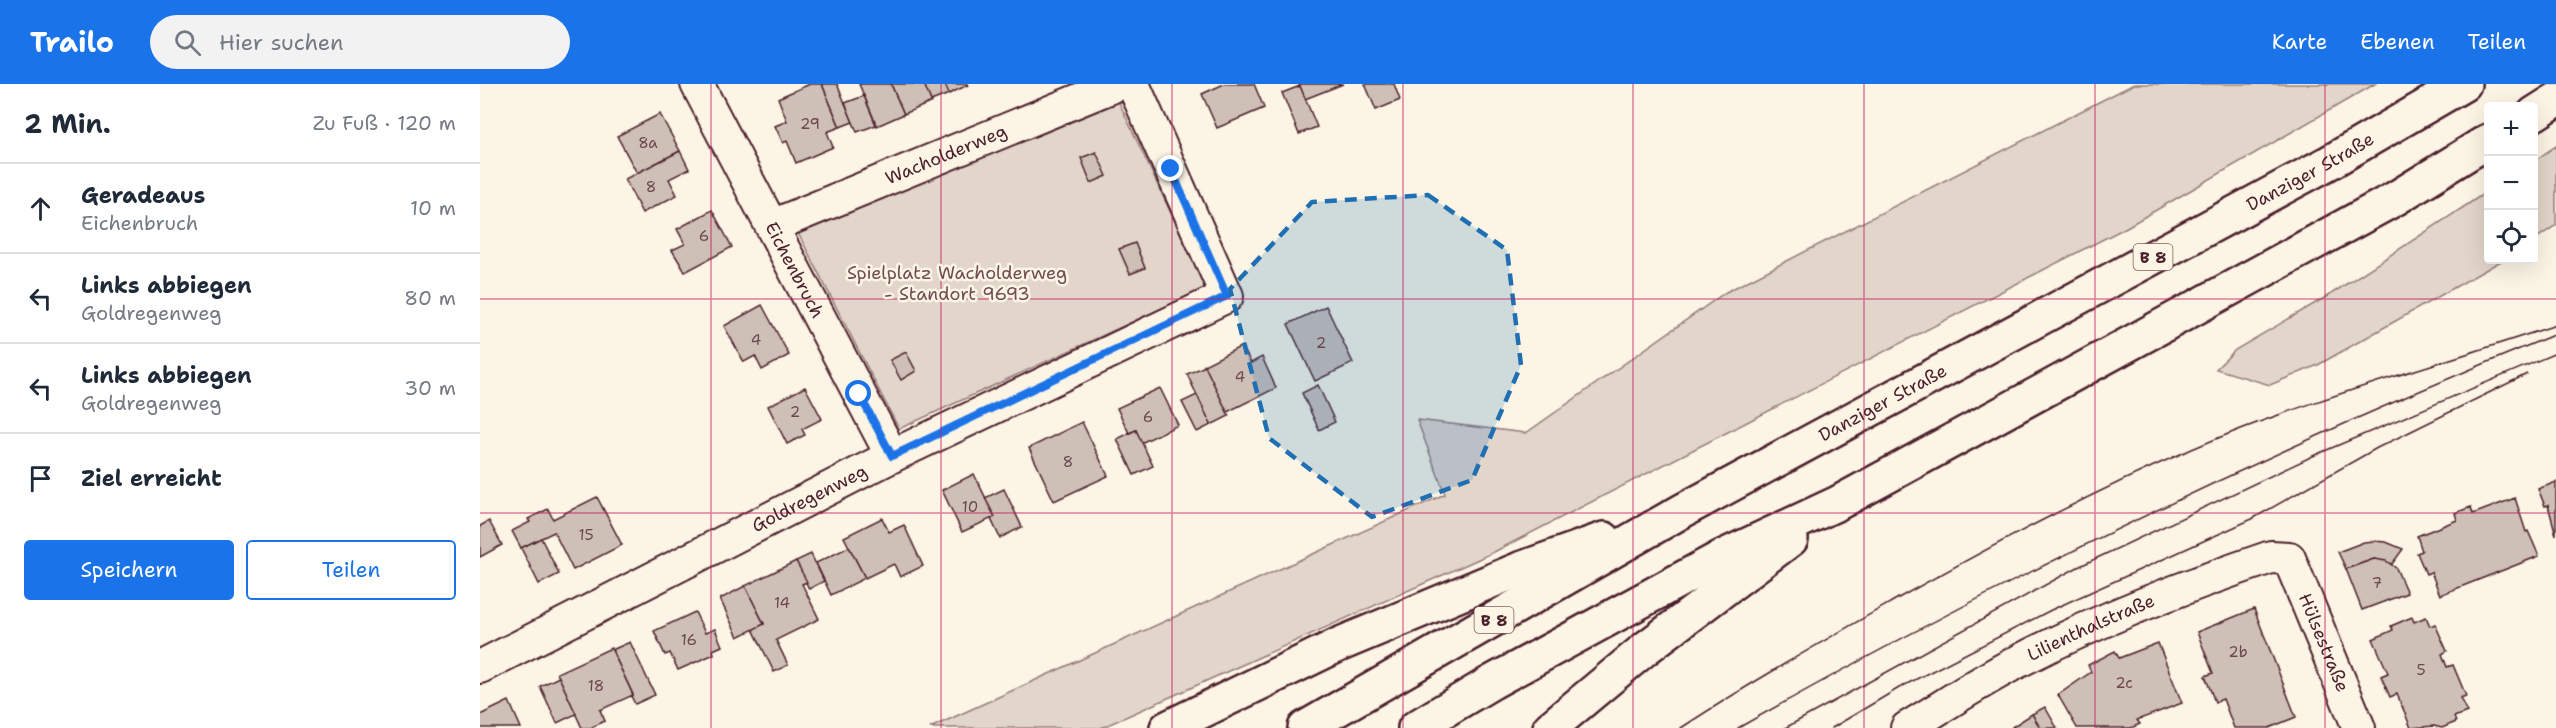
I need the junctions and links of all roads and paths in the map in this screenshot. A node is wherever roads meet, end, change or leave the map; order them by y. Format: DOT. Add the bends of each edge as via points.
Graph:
graph roads {
  1 [pos="697,84"];
  2 [pos="1118,84"];
  3 [pos="1133,84"];
  4 [pos="2464,84"];
  5 [pos="2556,100"];
  6 [pos="2538,111"];
  7 [pos="2484,143"];
  8 [pos="772,226"];
  9 [pos="892,456"];
  10 [pos="1838,503"];
  11 [pos="1682,511"];
  12 [pos="2289,558"];
  13 [pos="480,667"];
  14 [pos="1167,728"];
  15 [pos="1305,728"];
  16 [pos="1415,728"];
  17 [pos="1550,728"];
  18 [pos="1907,728"];
  19 [pos="2359,728"];
  1 -- 8 [label="street, Eichenbruch"];
  2 -- 8 [label="street, Wacholderweg"];
  3 -- 9 [label="street, Goldregenweg" via="1227,296"];
  4 -- 11 [label="highway, Danziger Straße / B 8" via="2330,162"];
  5 -- 6 [label="highway"];
  7 -- 10 [label="highway" via="2396,198"];
  8 -- 9 [label="street, Eichenbruch"];
  9 -- 13 [label="street, Goldregenweg"];
  10 -- 16 [label="highway" via="1722,557"];
  10 -- 17 [label="highway" via="1646,648"];
  11 -- 14 [label="highway" via="1520,570 1338,645"];
  11 -- 15 [label="highway, Danziger Straße / B 8"];
  12 -- 18 [label="street, Lilienthalstraße" via="2271,557 2098,622 2020,661"];
  12 -- 19 [label="street, Hülsestraße"];
}
